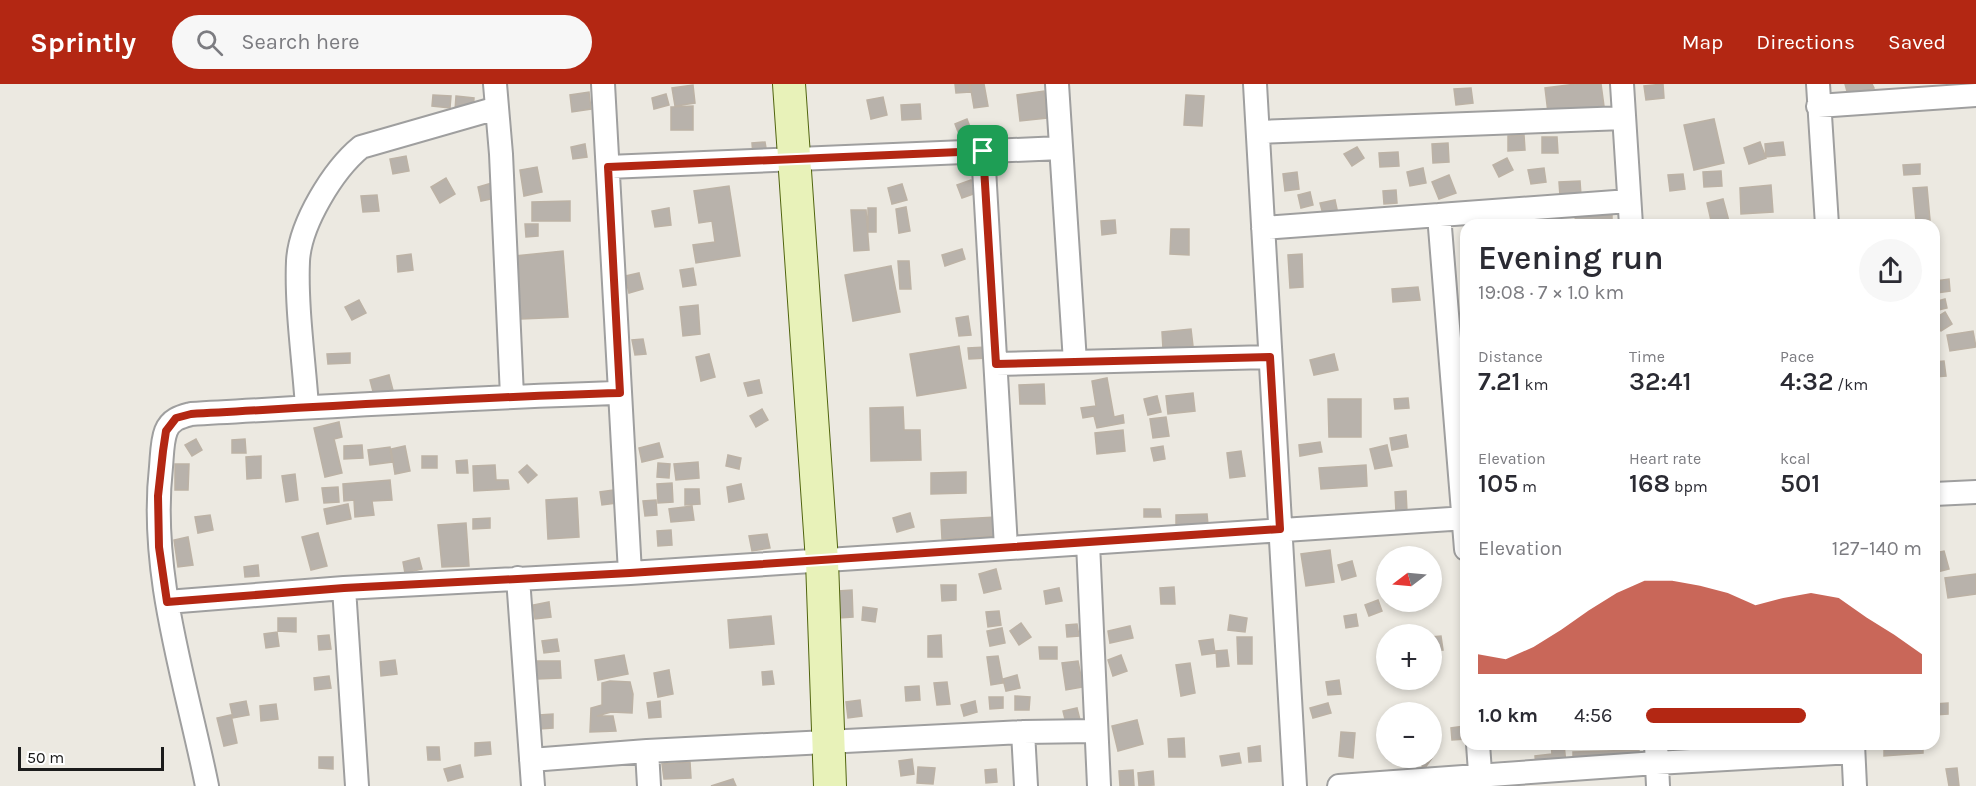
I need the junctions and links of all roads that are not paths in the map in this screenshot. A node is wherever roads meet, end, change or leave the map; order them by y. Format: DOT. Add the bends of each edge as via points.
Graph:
graph roads {
  1 [pos="495,84"];
  2 [pos="603,84"];
  3 [pos="789,84"];
  4 [pos="1057,84"];
  5 [pos="1255,84"];
  6 [pos="1622,84"];
  7 [pos="1818,95"];
  8 [pos="1976,95"];
  9 [pos="497,108"];
  10 [pos="1624,118"];
  11 [pos="1259,132"];
  12 [pos="1061,148"];
  13 [pos="983,151"];
  14 [pos="795,160"];
  15 [pos="608,167"];
  16 [pos="1629,201"];
  17 [pos="1439,215"];
  18 [pos="1556,216"];
  19 [pos="1630,219"];
  20 [pos="1827,219"];
  21 [pos="1263,228"];
  22 [pos="1270,357"];
  23 [pos="1075,362"];
  24 [pos="996,364"];
  25 [pos="620,393"];
  26 [pos="512,396"];
  27 [pos="307,407"];
  28 [pos="1460,460"];
  29 [pos="1976,492"];
  30 [pos="1940,494"];
  31 [pos="1460,518"];
  32 [pos="1280,529"];
  33 [pos="1088,543"];
  34 [pos="1006,547"];
  35 [pos="822,561"];
  36 [pos="630,573"];
  37 [pos="518,578"];
  38 [pos="344,588"];
  39 [pos="167,602"];
  40 [pos="1095,731"];
  41 [pos="1023,732"];
  42 [pos="827,743"];
  43 [pos="1478,750"];
  44 [pos="1774,750"];
  45 [pos="1853,750"];
  46 [pos="646,751"];
  47 [pos="1656,753"];
  48 [pos="531,760"];
  49 [pos="1480,781"];
  50 [pos="207,786"];
  51 [pos="357,786"];
  52 [pos="533,786"];
  53 [pos="649,786"];
  54 [pos="830,786"];
  55 [pos="1026,786"];
  56 [pos="1099,786"];
  57 [pos="1295,786"];
  58 [pos="1339,786"];
  59 [pos="1658,786"];
  60 [pos="1855,786"];
  1 -- 9 [label="street"];
  2 -- 15 [label="street"];
  3 -- 14 [label="street"];
  4 -- 12 [label="street"];
  5 -- 11 [label="street"];
  6 -- 10 [label="street"];
  7 -- 8 [label="street"];
  7 -- 20 [label="street"];
  9 -- 26 [label="street"];
  9 -- 27 [label="street" via="361,147 343,162 304,235 298,260"];
  10 -- 11 [label="street"];
  10 -- 16 [label="street"];
  11 -- 21 [label="street"];
  12 -- 13 [label="street"];
  12 -- 23 [label="street"];
  13 -- 14 [label="street"];
  13 -- 24 [label="street"];
  14 -- 15 [label="street"];
  14 -- 35 [label="street"];
  15 -- 25 [label="street"];
  16 -- 18 [label="street"];
  16 -- 19 [label="street"];
  17 -- 18 [label="street"];
  17 -- 21 [label="street"];
  17 -- 28 [label="street"];
  21 -- 22 [label="street"];
  22 -- 23 [label="street"];
  22 -- 32 [label="street"];
  23 -- 24 [label="street"];
  24 -- 34 [label="street"];
  25 -- 26 [label="street"];
  25 -- 36 [label="street"];
  26 -- 27 [label="street"];
  27 -- 39 [label="street" via="191,414 176,418 166,431 158,496 159,547"];
  29 -- 30 [label="street"];
  31 -- 32 [label="street"];
  32 -- 33 [label="street"];
  32 -- 57 [label="street"];
  33 -- 34 [label="street"];
  33 -- 40 [label="street"];
  34 -- 35 [label="street"];
  35 -- 36 [label="street"];
  35 -- 42 [label="street"];
  36 -- 37 [label="street"];
  37 -- 38 [label="street"];
  37 -- 48 [label="street"];
  38 -- 39 [label="street"];
  38 -- 51 [label="street"];
  39 -- 50 [label="street"];
  40 -- 41 [label="street"];
  40 -- 56 [label="street"];
  41 -- 42 [label="street"];
  41 -- 55 [label="street"];
  42 -- 46 [label="street"];
  42 -- 54 [label="street"];
  43 -- 49 [label="street"];
  44 -- 47 [label="street"];
  45 -- 60 [label="street"];
  46 -- 48 [label="street"];
  46 -- 53 [label="street"];
  47 -- 49 [label="street"];
  47 -- 59 [label="street"];
  48 -- 52 [label="street"];
  49 -- 58 [label="street"];
}
